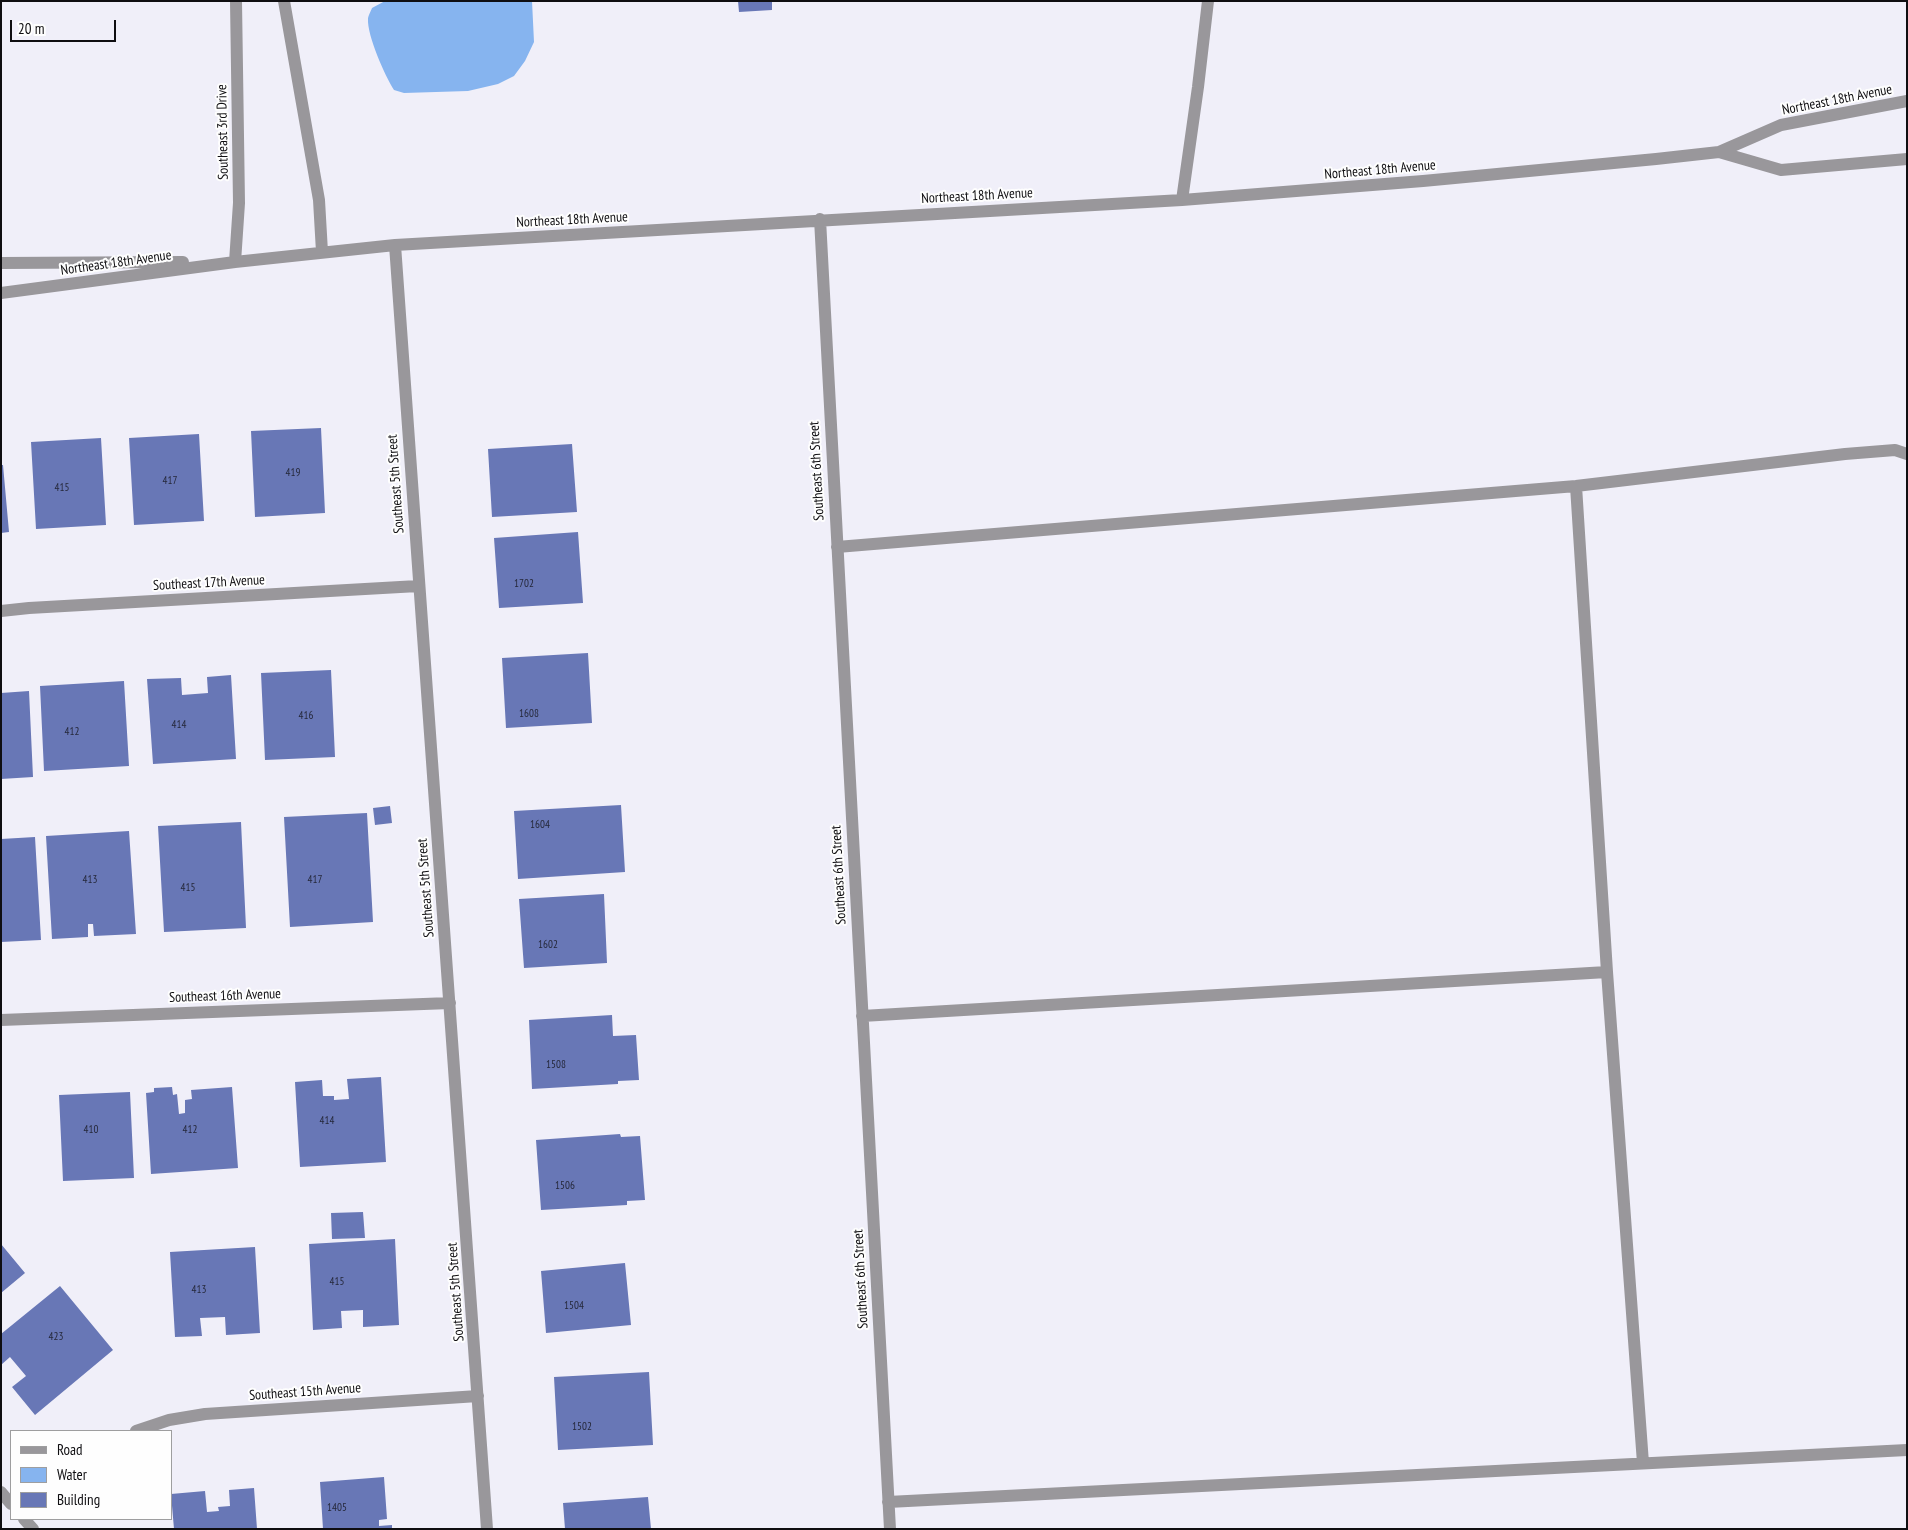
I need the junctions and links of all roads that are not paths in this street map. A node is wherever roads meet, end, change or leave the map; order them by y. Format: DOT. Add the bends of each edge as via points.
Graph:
graph roads {
  1 [pos="236,1"];
  2 [pos="284,1"];
  3 [pos="1208,1"];
  4 [pos="1907,101"];
  5 [pos="1719,152"];
  6 [pos="1907,159"];
  7 [pos="1182,200"];
  8 [pos="820,219"];
  9 [pos="395,245"];
  10 [pos="322,252"];
  11 [pos="235,262"];
  12 [pos="1,263"];
  13 [pos="1,293"];
  14 [pos="1907,454"];
  15 [pos="1576,486"];
  16 [pos="837,547"];
  17 [pos="418,586"];
  18 [pos="1,611"];
  19 [pos="1607,972"];
  20 [pos="450,1003"];
  21 [pos="862,1016"];
  22 [pos="1,1020"];
  23 [pos="478,1396"];
  24 [pos="139,1430"];
  25 [pos="1907,1450"];
  26 [pos="1643,1463"];
  27 [pos="1,1492"];
  28 [pos="888,1502"];
  29 [pos="10,1503"];
  30 [pos="487,1529"];
  31 [pos="890,1529"];
  1 -- 11 [label="street, Southeast 3rd Drive" via="239,203"];
  2 -- 10 [label="street" via="319,200"];
  3 -- 7 [label="street"];
  4 -- 5 [label="street, Northeast 18th Avenue" via="1781,125"];
  5 -- 6 [label="street, Northeast 18th Avenue" via="1781,170"];
  5 -- 7 [label="street, Northeast 18th Avenue" via="1423,181"];
  7 -- 8 [label="street, Northeast 18th Avenue"];
  8 -- 9 [label="street, Northeast 18th Avenue"];
  8 -- 16 [label="street, Southeast 6th Street"];
  9 -- 10 [label="street, Northeast 18th Avenue"];
  9 -- 17 [label="street, Southeast 5th Street"];
  10 -- 11 [label="street, Northeast 18th Avenue"];
  11 -- 12 [label="street, Northeast 18th Avenue"];
  11 -- 13 [label="street, Northeast 18th Avenue"];
  14 -- 15 [label="street" via="1895,450 1845,454"];
  15 -- 16 [label="street"];
  15 -- 19 [label="street"];
  16 -- 21 [label="street, Southeast 6th Street"];
  17 -- 18 [label="street, Southeast 17th Avenue"];
  17 -- 20 [label="street, Southeast 5th Street"];
  19 -- 21 [label="street"];
  19 -- 26 [label="street"];
  20 -- 22 [label="street, Southeast 16th Avenue"];
  20 -- 23 [label="street, Southeast 5th Street"];
  21 -- 28 [label="street, Southeast 6th Street"];
  23 -- 24 [label="street, Southeast 15th Avenue" via="205,1414 169,1420"];
  23 -- 30 [label="street, Southeast 5th Street"];
  25 -- 26 [label="street"];
  26 -- 28 [label="street"];
  27 -- 29 [label="street"];
  28 -- 31 [label="street, Southeast 6th Street"];
}
